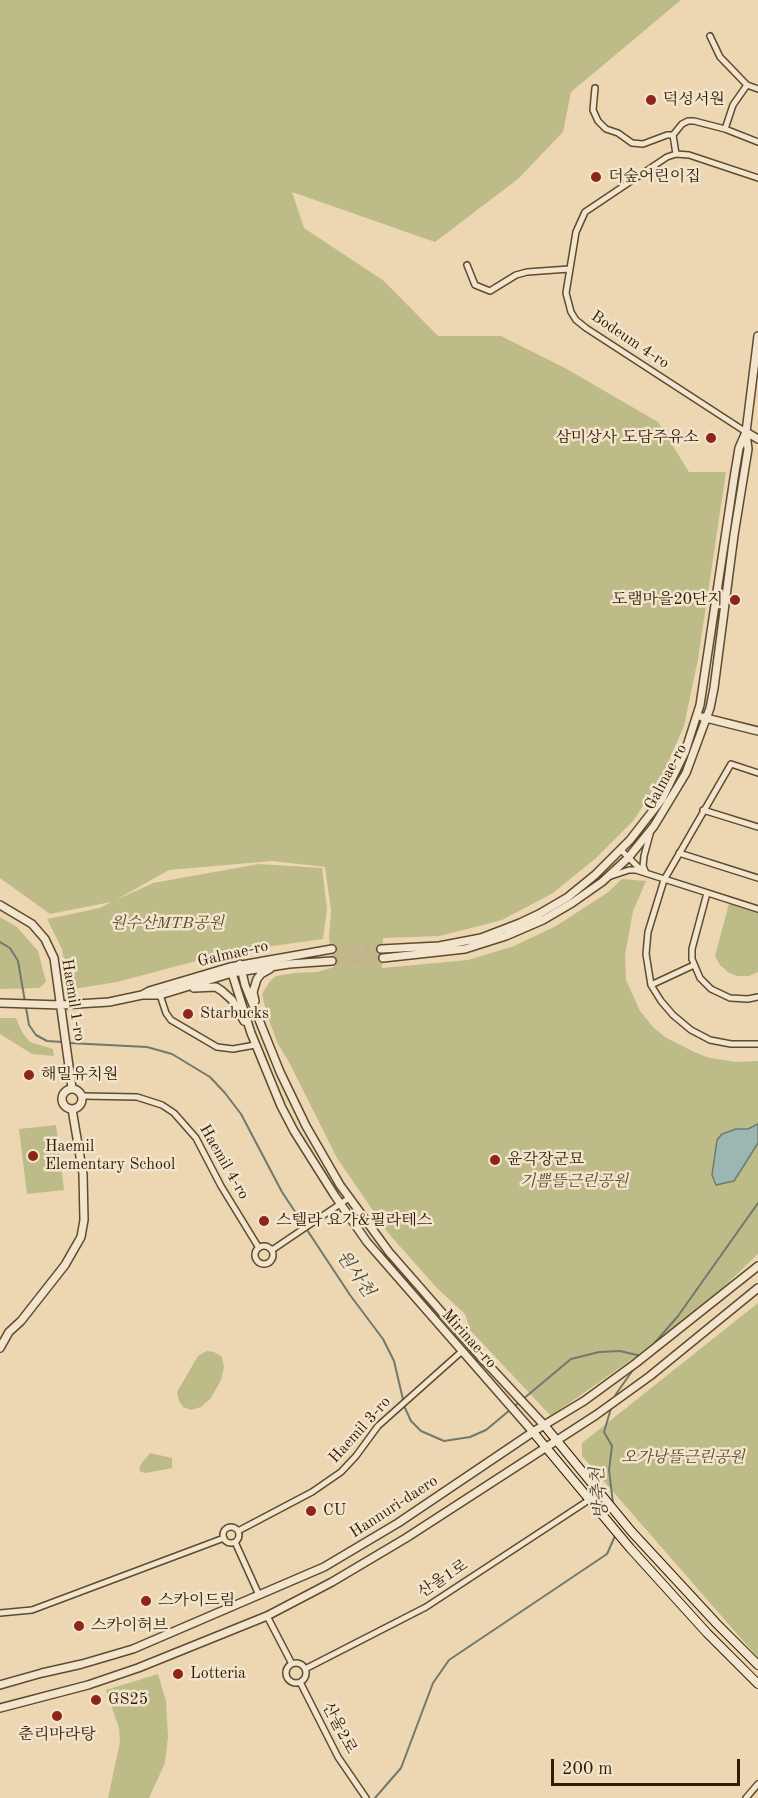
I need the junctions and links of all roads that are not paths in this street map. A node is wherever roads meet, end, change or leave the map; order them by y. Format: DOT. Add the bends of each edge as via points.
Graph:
graph roads {
  1 [pos="710,36"];
  2 [pos="747,85"];
  3 [pos="596,88"];
  4 [pos="758,89"];
  5 [pos="725,129"];
  6 [pos="673,135"];
  7 [pos="758,142"];
  8 [pos="675,154"];
  9 [pos="758,177"];
  10 [pos="467,265"];
  11 [pos="569,269"];
  12 [pos="758,336"];
  13 [pos="746,432"];
  14 [pos="758,439"];
  15 [pos="697,716"];
  16 [pos="707,718"];
  17 [pos="758,731"];
  18 [pos="758,773"];
  19 [pos="703,810"];
  20 [pos="758,827"];
  21 [pos="651,830"];
  22 [pos="621,850"];
  23 [pos="679,853"];
  24 [pos="628,858"];
  25 [pos="646,873"];
  26 [pos="758,878"];
  27 [pos="605,879"];
  28 [pos="664,880"];
  29 [pos="707,893"];
  30 [pos="0,905"];
  31 [pos="758,909"];
  32 [pos="381,949"];
  33 [pos="332,950"];
  34 [pos="383,958"];
  35 [pos="332,960"];
  36 [pos="286,964"];
  37 [pos="694,964"];
  38 [pos="240,968"];
  39 [pos="231,970"];
  40 [pos="651,985"];
  41 [pos="181,988"];
  42 [pos="142,995"];
  43 [pos="160,995"];
  44 [pos="758,997"];
  45 [pos="0,1003"];
  46 [pos="61,1005"];
  47 [pos="259,1022"];
  48 [pos="251,1034"];
  49 [pos="758,1044"];
  50 [pos="255,1045"];
  51 [pos="72,1088"];
  52 [pos="82,1096"];
  53 [pos="72,1109"];
  54 [pos="349,1198"];
  55 [pos="340,1204"];
  56 [pos="259,1248"];
  57 [pos="272,1250"];
  58 [pos="758,1266"];
  59 [pos="758,1288"];
  60 [pos="0,1348"];
  61 [pos="461,1352"];
  62 [pos="544,1425"];
  63 [pos="533,1432"];
  64 [pos="556,1440"];
  65 [pos="545,1447"];
  66 [pos="589,1500"];
  67 [pos="238,1531"];
  68 [pos="224,1538"];
  69 [pos="235,1542"];
  70 [pos="260,1595"];
  71 [pos="0,1613"];
  72 [pos="267,1616"];
  73 [pos="292,1664"];
  74 [pos="758,1665"];
  75 [pos="305,1669"];
  76 [pos="300,1682"];
  77 [pos="758,1684"];
  78 [pos="0,1685"];
  79 [pos="0,1708"];
  80 [pos="758,1784"];
  81 [pos="366,1798"];
  82 [pos="746,1798"];
  1 -- 2 [label="street" via="720,57"];
  2 -- 4 [label="street"];
  2 -- 5 [label="street" via="733,105"];
  3 -- 6 [label="street" via="594,115 606,129 632,143 643,144"];
  5 -- 6 [label="street" via="688,121"];
  5 -- 7 [label="street"];
  6 -- 8 [label="street"];
  8 -- 9 [label="street"];
  8 -- 11 [label="street, Bodeum 4-ro" via="585,212 576,232"];
  10 -- 11 [label="street" via="475,285 490,291 516,275"];
  11 -- 13 [label="street, Bodeum 4-ro" via="566,293 576,320"];
  12 -- 13 [label="street, Galmae-ro"];
  13 -- 14 [label="street"];
  13 -- 15 [label="street, Galmae-ro" via="739,448"];
  13 -- 16 [label="street, Galmae-ro" via="748,449"];
  15 -- 16 [label="street"];
  15 -- 22 [label="street, Galmae-ro" via="662,799"];
  16 -- 17 [label="street"];
  16 -- 21 [label="street, Galmae-ro" via="686,772"];
  18 -- 19 [label="street" via="731,764"];
  19 -- 20 [label="street"];
  19 -- 23 [label="street"];
  21 -- 24 [label="street, Galmae-ro"];
  21 -- 25 [label="street" via="644,856"];
  22 -- 24 [label="street"];
  22 -- 32 [label="street, Galmae-ro" via="568,897 520,923 482,938"];
  23 -- 26 [label="street"];
  23 -- 28 [label="street"];
  24 -- 25 [label="street"];
  24 -- 27 [label="street, Galmae-ro"];
  25 -- 27 [label="street" via="629,870"];
  25 -- 28 [label="street"];
  27 -- 34 [label="street, Galmae-ro" via="543,920 485,944"];
  28 -- 29 [label="street"];
  28 -- 40 [label="street" via="648,932 646,954"];
  29 -- 31 [label="street"];
  29 -- 37 [label="street" via="693,941"];
  30 -- 46 [label="street, Haemil 1-ro" via="32,924 45,939 54,958"];
  33 -- 38 [label="street, Galmae-ro"];
  35 -- 36 [label="street, Galmae-ro"];
  36 -- 38 [label="street, Galmae-ro"];
  36 -- 47 [label="street" via="266,970 257,979 253,992"];
  37 -- 40 [label="street"];
  37 -- 44 [label="street" via="700,978 719,994 730,998"];
  38 -- 39 [label="street, Galmae-ro"];
  38 -- 47 [label="street, Mirinae-ro"];
  39 -- 41 [label="street, Galmae-ro"];
  39 -- 42 [label="street, Galmae-ro"];
  39 -- 48 [label="street, Mirinae-ro"];
  40 -- 49 [label="street" via="667,1008 691,1030 710,1040"];
  41 -- 43 [label="street, Galmae-ro"];
  41 -- 48 [label="street" via="216,987 232,1000"];
  42 -- 43 [label="street, Galmae-ro"];
  42 -- 46 [label="street, Galmae-ro"];
  43 -- 50 [label="street" via="171,1020 217,1047"];
  45 -- 46 [label="street, Galmae-ro"];
  46 -- 51 [label="street, Haemil 1-ro"];
  47 -- 54 [label="street, Mirinae-ro" via="306,1126"];
  48 -- 50 [label="street, Mirinae-ro"];
  50 -- 55 [label="street, Mirinae-ro" via="294,1131"];
  51 -- 52 [label="street"];
  51 -- 53 [label="street" via="63,1093 62,1099 64,1106"];
  52 -- 53 [label="street" via="80,1106"];
  52 -- 56 [label="street, Haemil 4-ro" via="136,1096 174,1113 196,1138"];
  53 -- 60 [label="street" via="83,1174 81,1236 65,1265"];
  54 -- 55 [label="street"];
  54 -- 62 [label="street, Mirinae-ro" via="389,1252"];
  55 -- 57 [label="street"];
  55 -- 61 [label="street, Mirinae-ro" via="367,1242"];
  56 -- 57 [label="street" via="266,1246"];
  56 -- 57 [label="street" via="256,1258 264,1264 272,1260"];
  58 -- 62 [label="street, Hannuri-daero" via="645,1357"];
  59 -- 64 [label="street, Hannuri-daero" via="650,1376"];
  61 -- 63 [label="street, Mirinae-ro"];
  61 -- 67 [label="street, Haemil 3-ro" via="391,1413 341,1472"];
  62 -- 63 [label="street, Hannuri-daero"];
  62 -- 64 [label="main road, Mirinae-ro"];
  63 -- 65 [label="main road, Mirinae-ro"];
  63 -- 70 [label="street, Hannuri-daero" via="324,1567"];
  64 -- 65 [label="street, Hannuri-daero"];
  64 -- 74 [label="main road, Mirinae-ro" via="631,1531"];
  65 -- 66 [label="main road, Mirinae-ro"];
  65 -- 72 [label="street, Hannuri-daero" via="406,1538"];
  66 -- 75 [label="street, 산울1로" via="426,1607"];
  66 -- 77 [label="main road, Mirinae-ro" via="707,1633"];
  67 -- 68 [label="street" via="226,1529"];
  67 -- 69 [label="street"];
  68 -- 69 [label="street"];
  68 -- 71 [label="street" via="32,1610"];
  69 -- 70 [label="street"];
  70 -- 78 [label="street, Hannuri-daero" via="133,1649"];
  72 -- 73 [label="street"];
  72 -- 79 [label="street, Hannuri-daero" via="88,1685"];
  73 -- 75 [label="street"];
  73 -- 76 [label="street" via="286,1671 287,1677 291,1682"];
  75 -- 76 [label="street"];
  76 -- 81 [label="street, 산울2로" via="338,1757"];
  80 -- 82 [label="street"];
}
